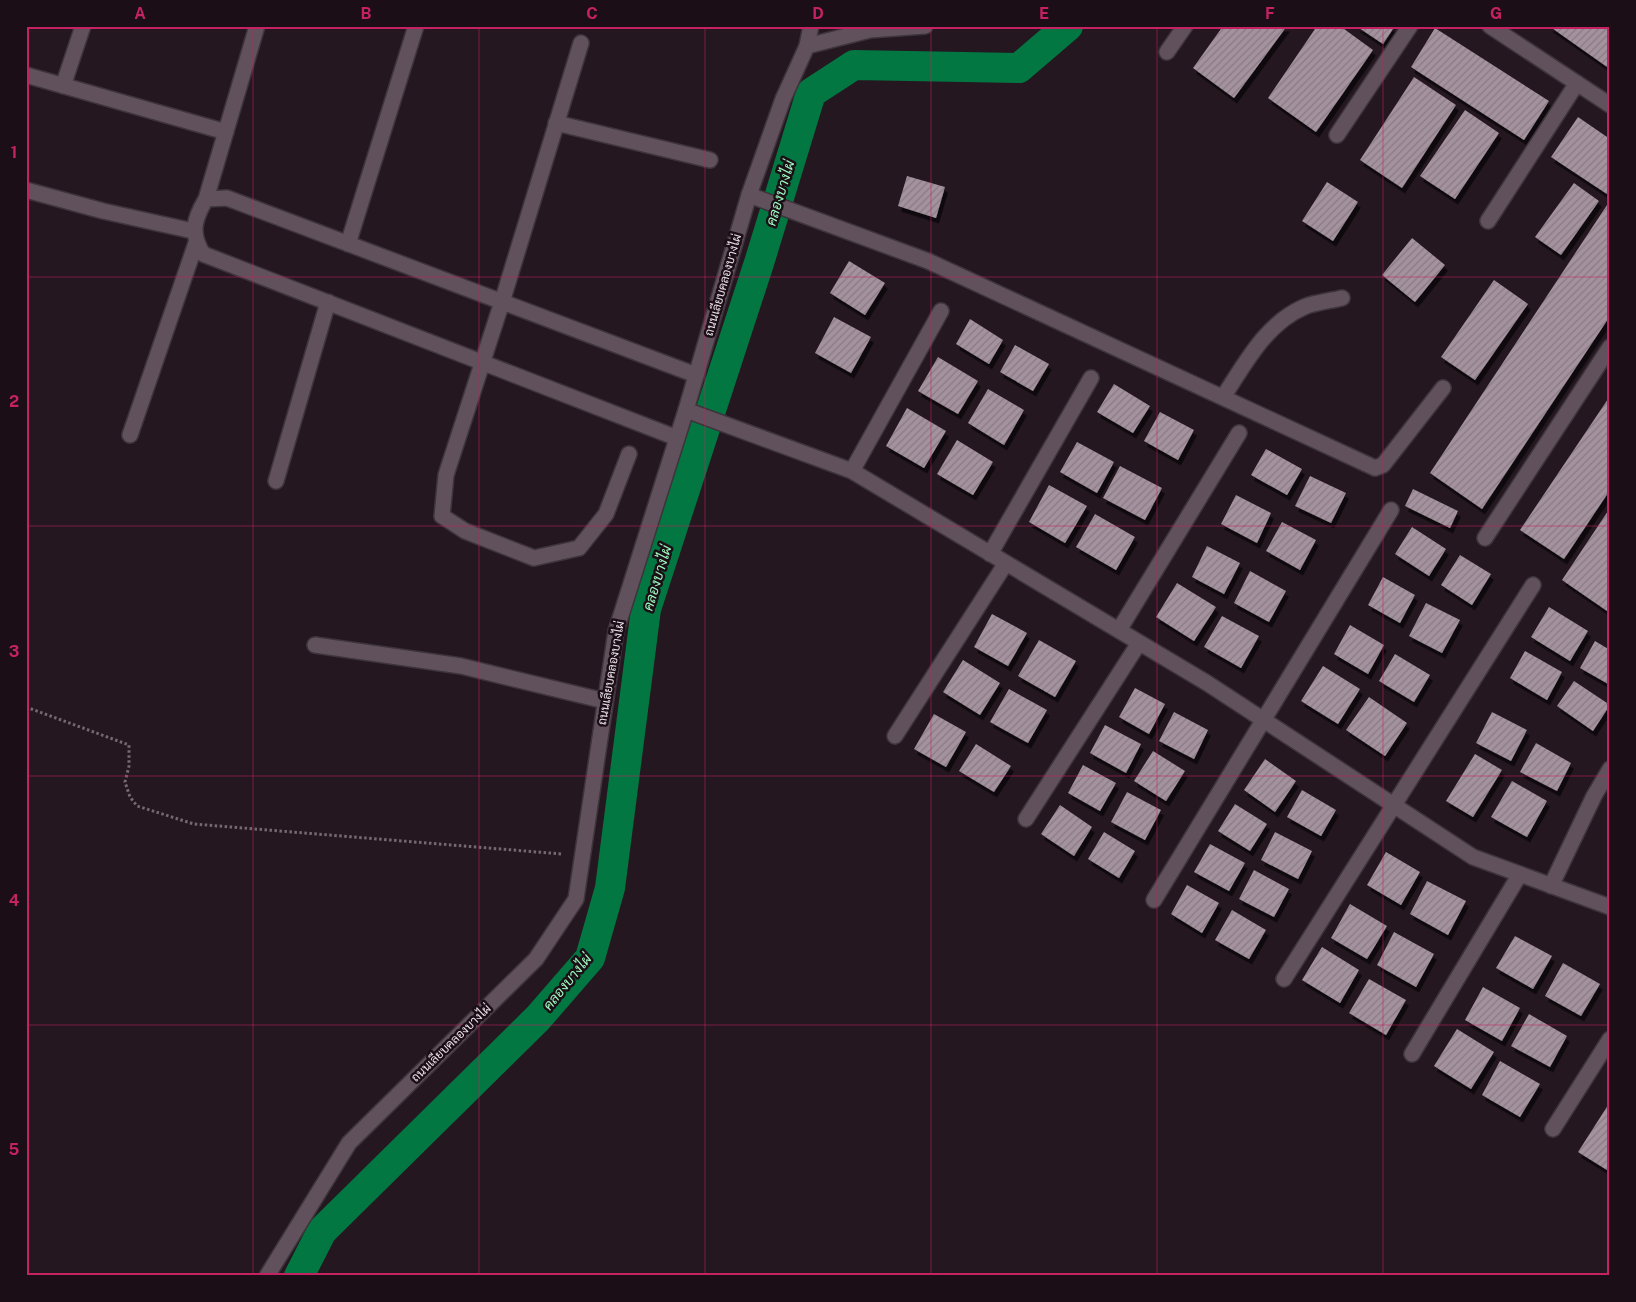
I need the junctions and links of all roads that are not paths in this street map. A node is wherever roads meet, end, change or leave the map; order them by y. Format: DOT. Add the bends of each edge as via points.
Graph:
graph roads {
  1 [pos="83,26"];
  2 [pos="257,26"];
  3 [pos="416,26"];
  4 [pos="811,26"];
  5 [pos="925,26"];
  6 [pos="1185,26"];
  7 [pos="1410,26"];
  8 [pos="1490,26"];
  9 [pos="581,43"];
  10 [pos="806,46"];
  11 [pos="1167,52"];
  12 [pos="26,75"];
  13 [pos="1577,83"];
  14 [pos="63,86"];
  15 [pos="1610,105"];
  16 [pos="556,123"];
  17 [pos="226,132"];
  18 [pos="1337,135"];
  19 [pos="710,160"];
  20 [pos="26,190"];
  21 [pos="749,195"];
  22 [pos="206,200"];
  23 [pos="1488,221"];
  24 [pos="194,237"];
  25 [pos="348,244"];
  26 [pos="1342,298"];
  27 [pos="328,302"];
  28 [pos="502,302"];
  29 [pos="941,311"];
  30 [pos="1610,348"];
  31 [pos="482,362"];
  32 [pos="696,375"];
  33 [pos="1091,378"];
  34 [pos="1443,388"];
  35 [pos="1223,398"];
  36 [pos="686,410"];
  37 [pos="1239,433"];
  38 [pos="130,435"];
  39 [pos="677,438"];
  40 [pos="629,454"];
  41 [pos="852,471"];
  42 [pos="276,482"];
  43 [pos="1391,510"];
  44 [pos="1485,538"];
  45 [pos="990,554"];
  46 [pos="1006,563"];
  47 [pos="1533,585"];
  48 [pos="1119,630"];
  49 [pos="1139,642"];
  50 [pos="315,645"];
  51 [pos="605,701"];
  52 [pos="1264,720"];
  53 [pos="895,736"];
  54 [pos="1610,769"];
  55 [pos="1393,804"];
  56 [pos="1026,819"];
  57 [pos="1520,874"];
  58 [pos="1551,886"];
  59 [pos="1154,900"];
  60 [pos="1610,907"];
  61 [pos="1284,979"];
  62 [pos="1610,1039"];
  63 [pos="1412,1054"];
  64 [pos="1553,1129"];
  65 [pos="267,1276"];
  1 -- 14 [label="street"];
  2 -- 17 [label="street"];
  3 -- 25 [label="street"];
  4 -- 10 [label="street, ถนนเลียบคลองบางไผ่"];
  5 -- 10 [label="street" via="870,30"];
  6 -- 11 [label="street"];
  7 -- 18 [label="street"];
  8 -- 13 [label="street"];
  9 -- 16 [label="street"];
  10 -- 21 [label="street, ถนนเลียบคลองบางไผ่" via="783,99"];
  12 -- 14 [label="street"];
  13 -- 15 [label="street"];
  13 -- 23 [label="street"];
  14 -- 17 [label="street"];
  16 -- 19 [label="street"];
  16 -- 28 [label="street"];
  17 -- 22 [label="street"];
  20 -- 24 [label="street"];
  21 -- 32 [label="street, ถนนเลียบคลองบางไผ่"];
  21 -- 35 [label="street" via="928,261"];
  22 -- 24 [label="street" via="197,214"];
  22 -- 25 [label="street" via="227,198"];
  24 -- 27 [label="street" via="202,254"];
  24 -- 38 [label="street"];
  25 -- 28 [label="street"];
  26 -- 35 [label="street" via="1306,306 1285,317 1257,345"];
  27 -- 31 [label="street"];
  27 -- 42 [label="street"];
  28 -- 31 [label="street"];
  28 -- 32 [label="street"];
  29 -- 41 [label="street"];
  30 -- 44 [label="street"];
  31 -- 39 [label="street"];
  31 -- 40 [label="street" via="446,475 442,516 465,532 534,558 579,548 606,514"];
  32 -- 36 [label="street, ถนนเลียบคลองบางไผ่"];
  33 -- 45 [label="street"];
  34 -- 35 [label="street" via="1383,465 1375,468"];
  36 -- 39 [label="street, ถนนเลียบคลองบางไผ่"];
  36 -- 41 [label="street"];
  37 -- 48 [label="street"];
  39 -- 51 [label="street, ถนนเลียบคลองบางไผ่" via="616,631"];
  41 -- 45 [label="street"];
  43 -- 52 [label="street"];
  45 -- 46 [label="street"];
  46 -- 48 [label="street"];
  46 -- 53 [label="street"];
  47 -- 55 [label="street"];
  48 -- 49 [label="street"];
  49 -- 52 [label="street"];
  49 -- 56 [label="street"];
  50 -- 51 [label="street" via="462,666"];
  51 -- 65 [label="street, ถนนเลียบคลองบางไผ่" via="576,899 536,959 349,1143"];
  52 -- 55 [label="street"];
  52 -- 59 [label="street"];
  54 -- 58 [label="street"];
  55 -- 57 [label="street" via="1474,857"];
  55 -- 61 [label="street"];
  57 -- 58 [label="street"];
  57 -- 63 [label="street"];
  58 -- 60 [label="street"];
  62 -- 64 [label="street"];
}
